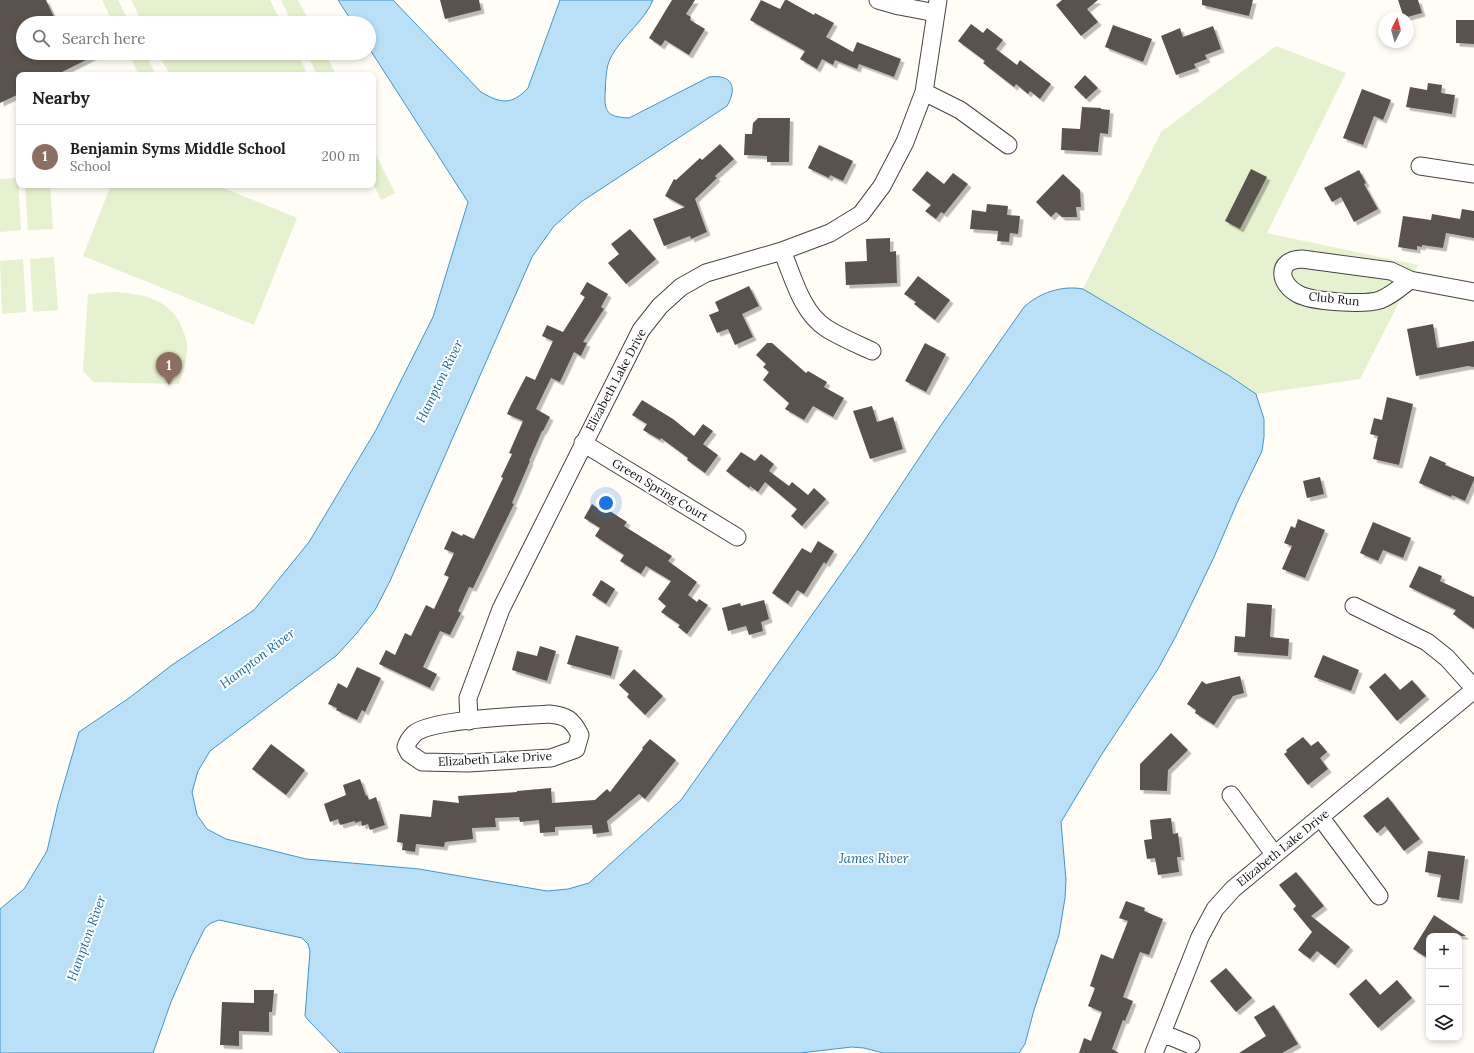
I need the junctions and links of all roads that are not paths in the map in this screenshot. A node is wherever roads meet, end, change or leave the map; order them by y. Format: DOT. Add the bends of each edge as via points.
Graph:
graph roads {
  1 [pos="878,0"];
  2 [pos="937,7"];
  3 [pos="924,92"];
  4 [pos="1008,145"];
  5 [pos="1420,166"];
  6 [pos="1474,174"];
  7 [pos="782,251"];
  8 [pos="1410,280"];
  9 [pos="1474,292"];
  10 [pos="872,351"];
  11 [pos="583,443"];
  12 [pos="737,537"];
  13 [pos="1354,606"];
  14 [pos="1474,689"];
  15 [pos="469,721"];
  16 [pos="1231,795"];
  17 [pos="1321,818"];
  18 [pos="1274,854"];
  19 [pos="1379,896"];
  20 [pos="1162,1033"];
  21 [pos="1191,1045"];
  22 [pos="1154,1053"];
  1 -- 2 [label="street" via="899,6"];
  2 -- 3 [label="street, Elizabeth Lake Drive"];
  3 -- 4 [label="street" via="960,110"];
  3 -- 7 [label="street, Elizabeth Lake Drive" via="905,142 882,186 862,214 830,233"];
  5 -- 6 [label="street"];
  7 -- 10 [label="street" via="810,312 825,327"];
  7 -- 11 [label="street, Elizabeth Lake Drive" via="706,273 681,287 660,306 641,330"];
  8 -- 8 [label="street, Club Run" via="1391,271 1302,259 1293,259 1286,263 1282,277 1288,287 1298,295 1347,302 1380,300"];
  8 -- 9 [label="street, Club Run"];
  11 -- 12 [label="street, Green Spring Court"];
  11 -- 15 [label="street, Elizabeth Lake Drive" via="501,609 468,698"];
  13 -- 14 [label="street" via="1427,642 1447,658"];
  14 -- 17 [label="street, Elizabeth Lake Drive"];
  15 -- 15 [label="street, Elizabeth Lake Drive" via="541,714 556,715 563,716 574,724 580,735 576,749 551,758 468,763 422,762 409,754 406,747 414,734 441,724"];
  16 -- 18 [label="street"];
  17 -- 18 [label="street, Elizabeth Lake Drive"];
  17 -- 19 [label="street"];
  18 -- 20 [label="street, Elizabeth Lake Drive" via="1233,889 1215,909 1200,937"];
  20 -- 21 [label="street"];
  20 -- 22 [label="street, Elizabeth Lake Drive"];
}
